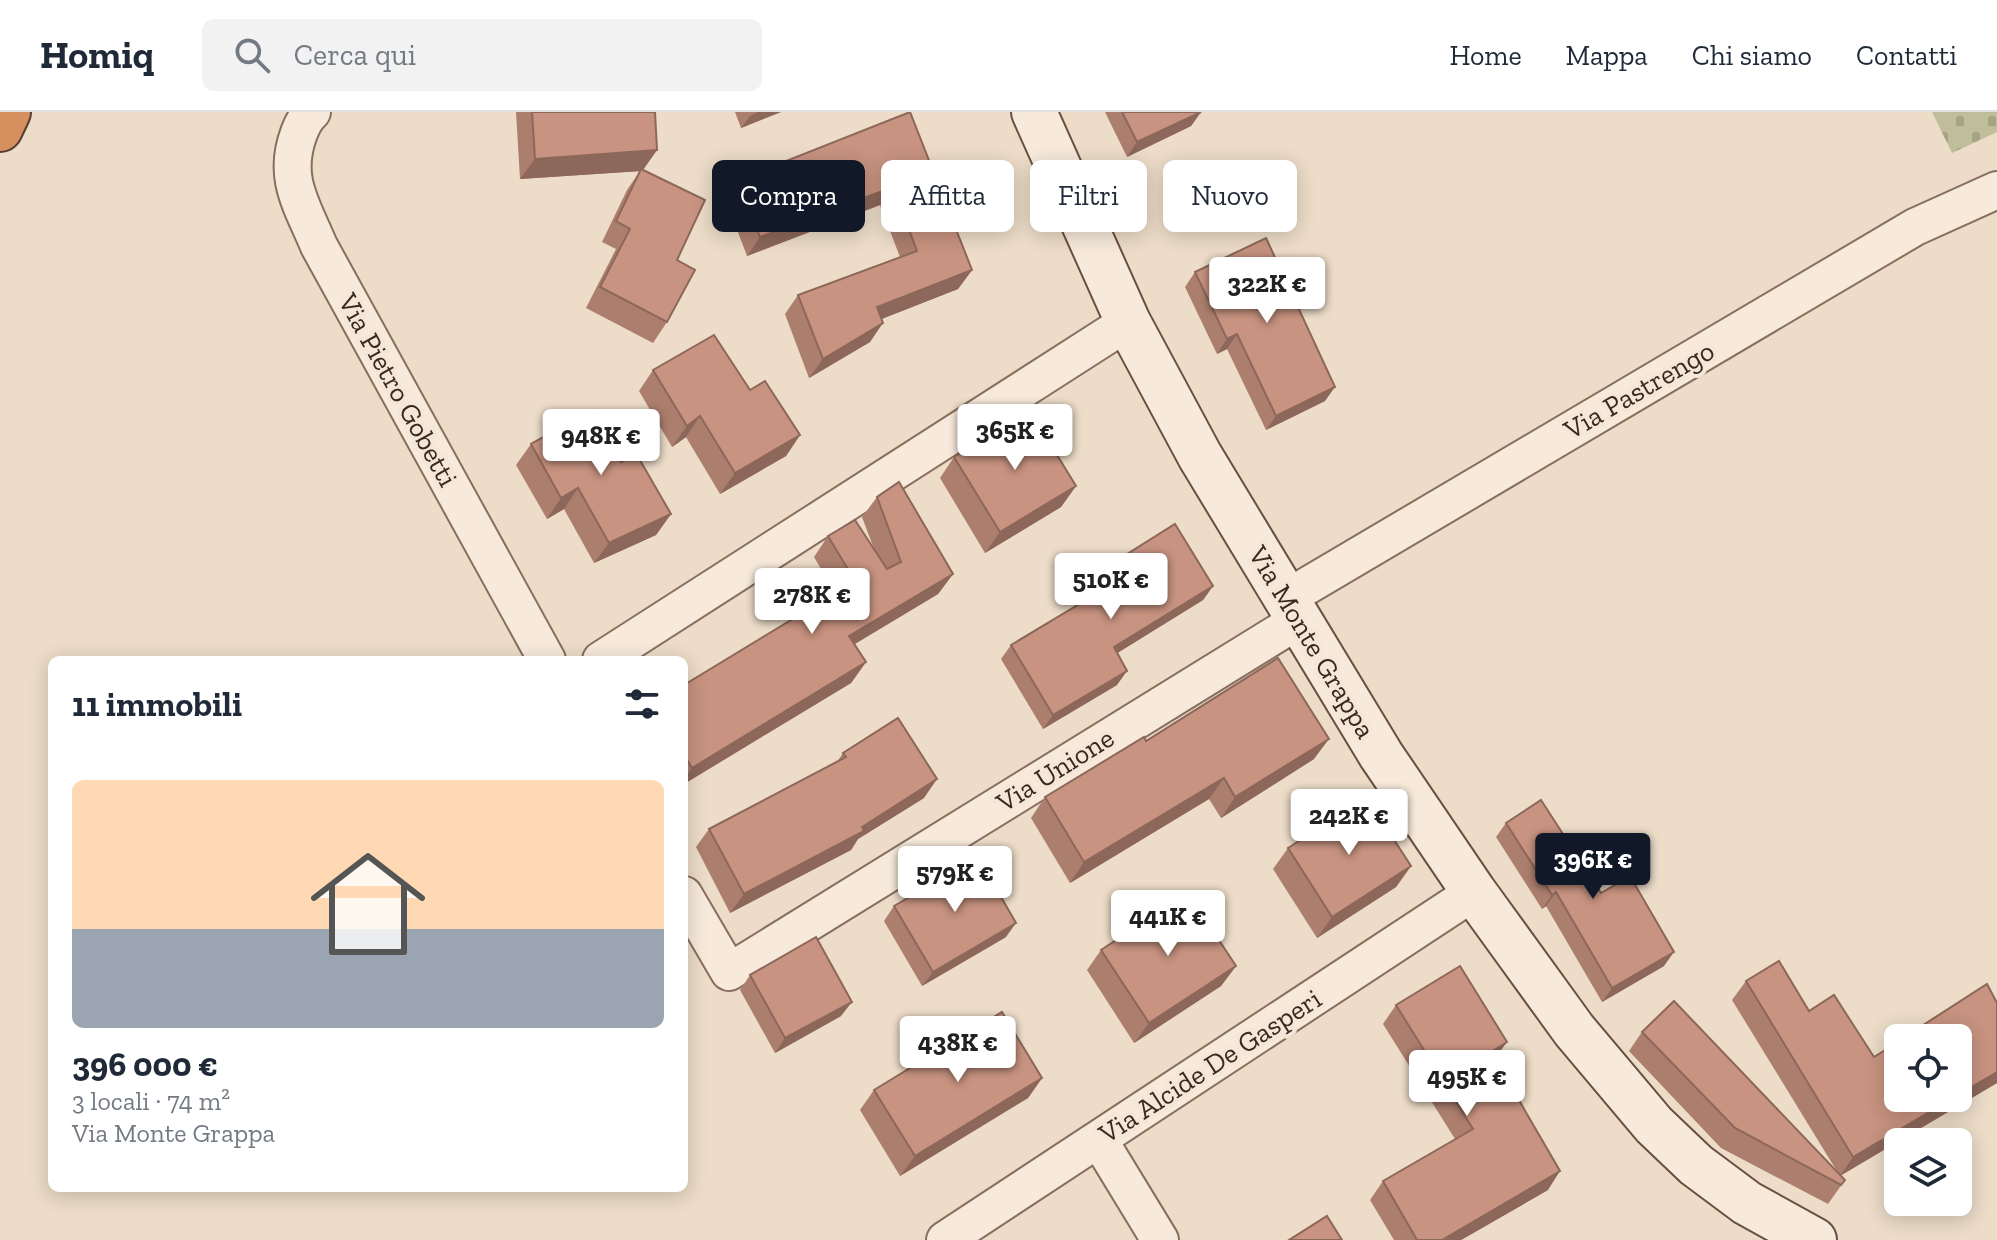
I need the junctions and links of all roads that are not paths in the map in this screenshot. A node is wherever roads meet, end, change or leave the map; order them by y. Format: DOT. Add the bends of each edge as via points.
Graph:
graph roads {
  1 [pos="8,112"];
  2 [pos="312,112"];
  3 [pos="1034,112"];
  4 [pos="0,129"];
  5 [pos="1997,190"];
  6 [pos="1128,322"];
  7 [pos="1292,609"];
  8 [pos="545,656"];
  9 [pos="607,656"];
  10 [pos="1474,892"];
  11 [pos="688,902"];
  12 [pos="1099,1140"];
  13 [pos="945,1240"];
  14 [pos="1160,1240"];
  15 [pos="1814,1240"];
  1 -- 4 [label="highway"];
  2 -- 8 [label="street, Via Pietro Gobetti" via="291,154 292,174 319,246"];
  3 -- 6 [label="street, Via Monte Grappa"];
  5 -- 7 [label="street, Via Pastrengo" via="1915,227"];
  6 -- 7 [label="street, Via Monte Grappa"];
  6 -- 9 [label="street"];
  7 -- 10 [label="street, Via Monte Grappa" via="1381,755"];
  7 -- 11 [label="street, Via Unione" via="729,972"];
  10 -- 12 [label="street, Via Alcide De Gasperi"];
  10 -- 15 [label="street, Via Monte Grappa" via="1574,1030 1654,1125 1747,1203"];
  12 -- 13 [label="street, Via Alcide De Gasperi"];
  12 -- 14 [label="street"];
}
